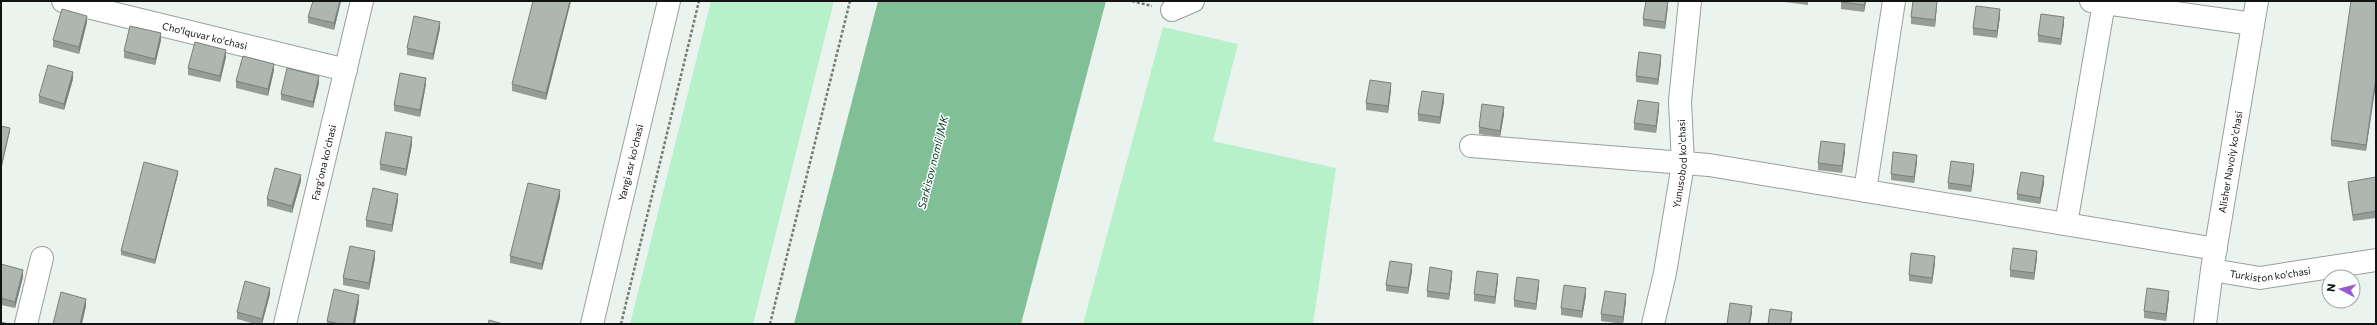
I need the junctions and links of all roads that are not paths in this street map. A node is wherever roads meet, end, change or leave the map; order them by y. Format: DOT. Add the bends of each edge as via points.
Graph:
graph roads {
  1 [pos="64,1"];
  2 [pos="362,1"];
  3 [pos="669,1"];
  4 [pos="1193,1"];
  5 [pos="1690,1"];
  6 [pos="1894,1"];
  7 [pos="2257,1"];
  8 [pos="2097,2"];
  9 [pos="105,6"];
  10 [pos="1172,10"];
  11 [pos="2253,24"];
  12 [pos="346,70"];
  13 [pos="1471,146"];
  14 [pos="1683,164"];
  15 [pos="1866,191"];
  16 [pos="2066,224"];
  17 [pos="2216,249"];
  18 [pos="42,258"];
  19 [pos="2376,260"];
  20 [pos="2212,270"];
  21 [pos="26,324"];
  22 [pos="285,324"];
  23 [pos="592,324"];
  24 [pos="1653,324"];
  25 [pos="2206,324"];
  1 -- 9 [label="street, Cho‘lquvar ko'chasi"];
  2 -- 12 [label="street, Farg'ona ko'chasi"];
  3 -- 23 [label="street, Yangi asr ko'chasi"];
  4 -- 10 [label="street"];
  5 -- 14 [label="street, Yunusobod ko'chasi" via="1680,100"];
  6 -- 15 [label="street"];
  7 -- 11 [label="street, Alisher Navoiy ko'chasi"];
  8 -- 11 [label="street"];
  8 -- 16 [label="street"];
  9 -- 12 [label="street, Cho‘lquvar ko'chasi"];
  11 -- 17 [label="street, Alisher Navoiy ko'chasi"];
  12 -- 22 [label="street, Farg'ona ko'chasi"];
  13 -- 14 [label="street"];
  14 -- 15 [label="street" via="1708,165"];
  14 -- 24 [label="street, Yunusobod ko'chasi" via="1665,273"];
  15 -- 16 [label="street"];
  16 -- 17 [label="street"];
  17 -- 20 [label="street, Alisher Navoiy ko'chasi"];
  18 -- 21 [label="street"];
  19 -- 20 [label="street, Turkiston ko'chasi" via="2260,278"];
  20 -- 25 [label="street, Alisher Navoiy ko'chasi"];
}
